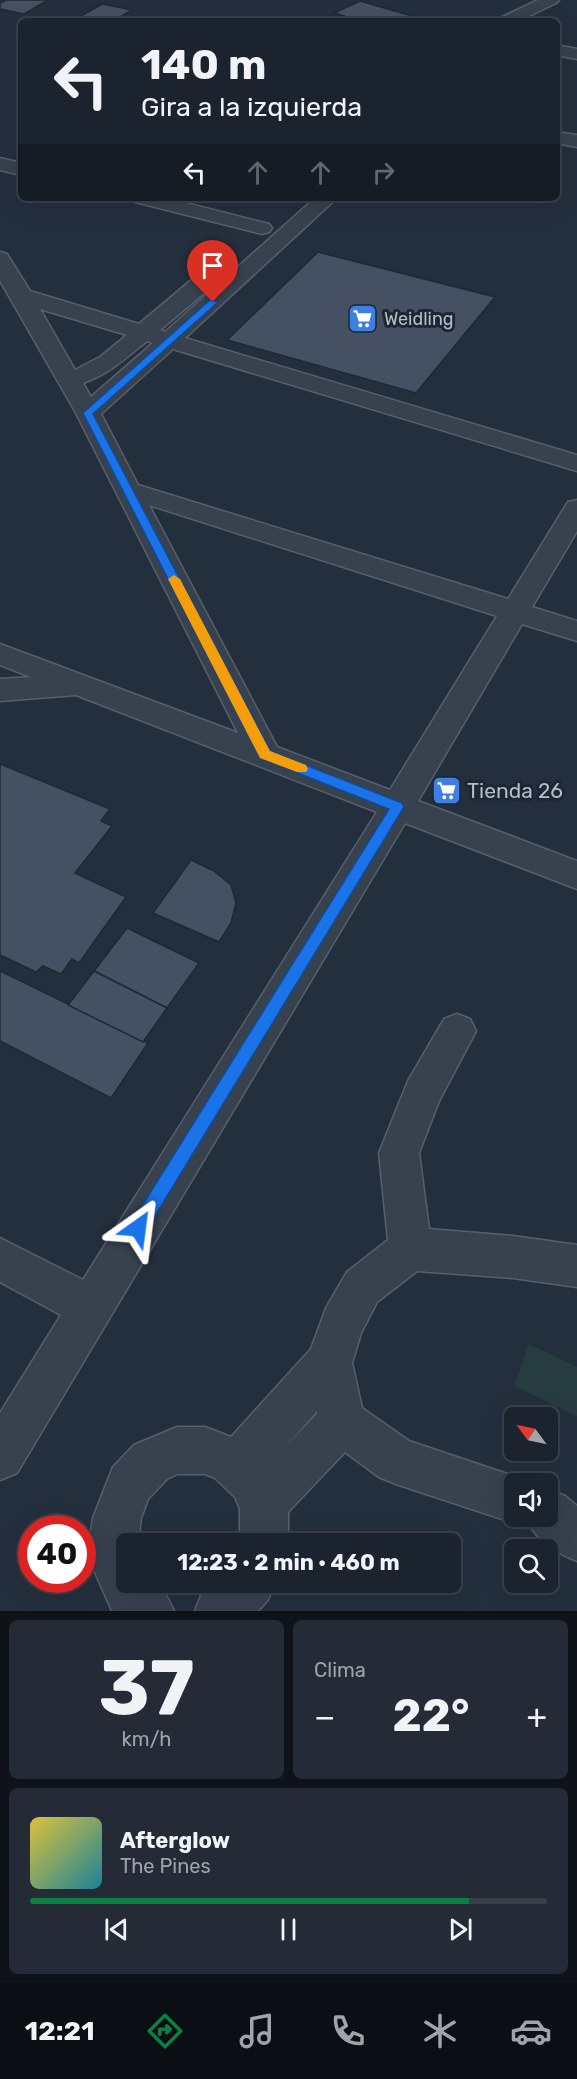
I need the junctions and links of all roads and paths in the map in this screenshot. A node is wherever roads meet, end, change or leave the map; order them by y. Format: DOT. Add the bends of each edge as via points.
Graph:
graph roads {
  1 [pos="551,0"];
  2 [pos="512,18"];
  3 [pos="560,51"];
  4 [pos="577,54"];
  5 [pos="560,138"];
  6 [pos="577,141"];
  7 [pos="0,164"];
  8 [pos="18,168"];
  9 [pos="156,201"];
  10 [pos="324,201"];
  11 [pos="0,258"];
  12 [pos="22,296"];
  13 [pos="144,333"];
  14 [pos="171,341"];
  15 [pos="68,380"];
  16 [pos="88,413"];
  17 [pos="577,463"];
  18 [pos="128,490"];
  19 [pos="577,508"];
  20 [pos="514,610"];
  21 [pos="577,632"];
  22 [pos="0,654"];
  23 [pos="82,685"];
  24 [pos="0,690"];
  25 [pos="265,754"];
  26 [pos="397,807"];
  27 [pos="577,875"];
  28 [pos="457,1031"];
  29 [pos="410,1249"];
  30 [pos="0,1259"];
  31 [pos="577,1266"];
  32 [pos="90,1307"];
  33 [pos="329,1363"];
  34 [pos="342,1422"];
  35 [pos="0,1456"];
  36 [pos="238,1464"];
  37 [pos="504,1496"];
  38 [pos="558,1521"];
  39 [pos="263,1524"];
  40 [pos="577,1537"];
  41 [pos="240,1593"];
  42 [pos="134,1606"];
  43 [pos="220,1611"];
  1 -- 2 [label="street"];
  3 -- 4 [label="street"];
  5 -- 6 [label="street"];
  7 -- 8 [label="street"];
  9 -- 13 [label="street" via="266,225"];
  10 -- 14 [label="street"];
  11 -- 12 [label="street"];
  12 -- 13 [label="street"];
  12 -- 15 [label="street"];
  13 -- 14 [label="street"];
  13 -- 15 [label="street" via="92,372"];
  14 -- 16 [label="street"];
  14 -- 17 [label="street"];
  15 -- 16 [label="street"];
  16 -- 18 [label="street"];
  18 -- 20 [label="street"];
  18 -- 25 [label="street"];
  19 -- 20 [label="street"];
  20 -- 21 [label="street"];
  20 -- 26 [label="street"];
  22 -- 23 [label="street"];
  23 -- 24 [label="street"];
  23 -- 25 [label="street"];
  25 -- 26 [label="street"];
  26 -- 27 [label="street"];
  26 -- 32 [label="street"];
  28 -- 29 [label="street" via="422,1094 399,1153"];
  29 -- 31 [label="street"];
  29 -- 33 [label="street" via="362,1287 342,1324"];
  30 -- 32 [label="street"];
  32 -- 35 [label="street"];
  33 -- 34 [label="street"];
  33 -- 36 [label="street"];
  34 -- 37 [label="street" via="396,1460"];
  34 -- 39 [label="street"];
  36 -- 39 [label="street" via="249,1476"];
  36 -- 42 [label="street" via="217,1452 192,1448 176,1451 145,1466 127,1487 120,1501 112,1542 117,1571"];
  38 -- 40 [label="street"];
  41 -- 43 [label="street"];
}
